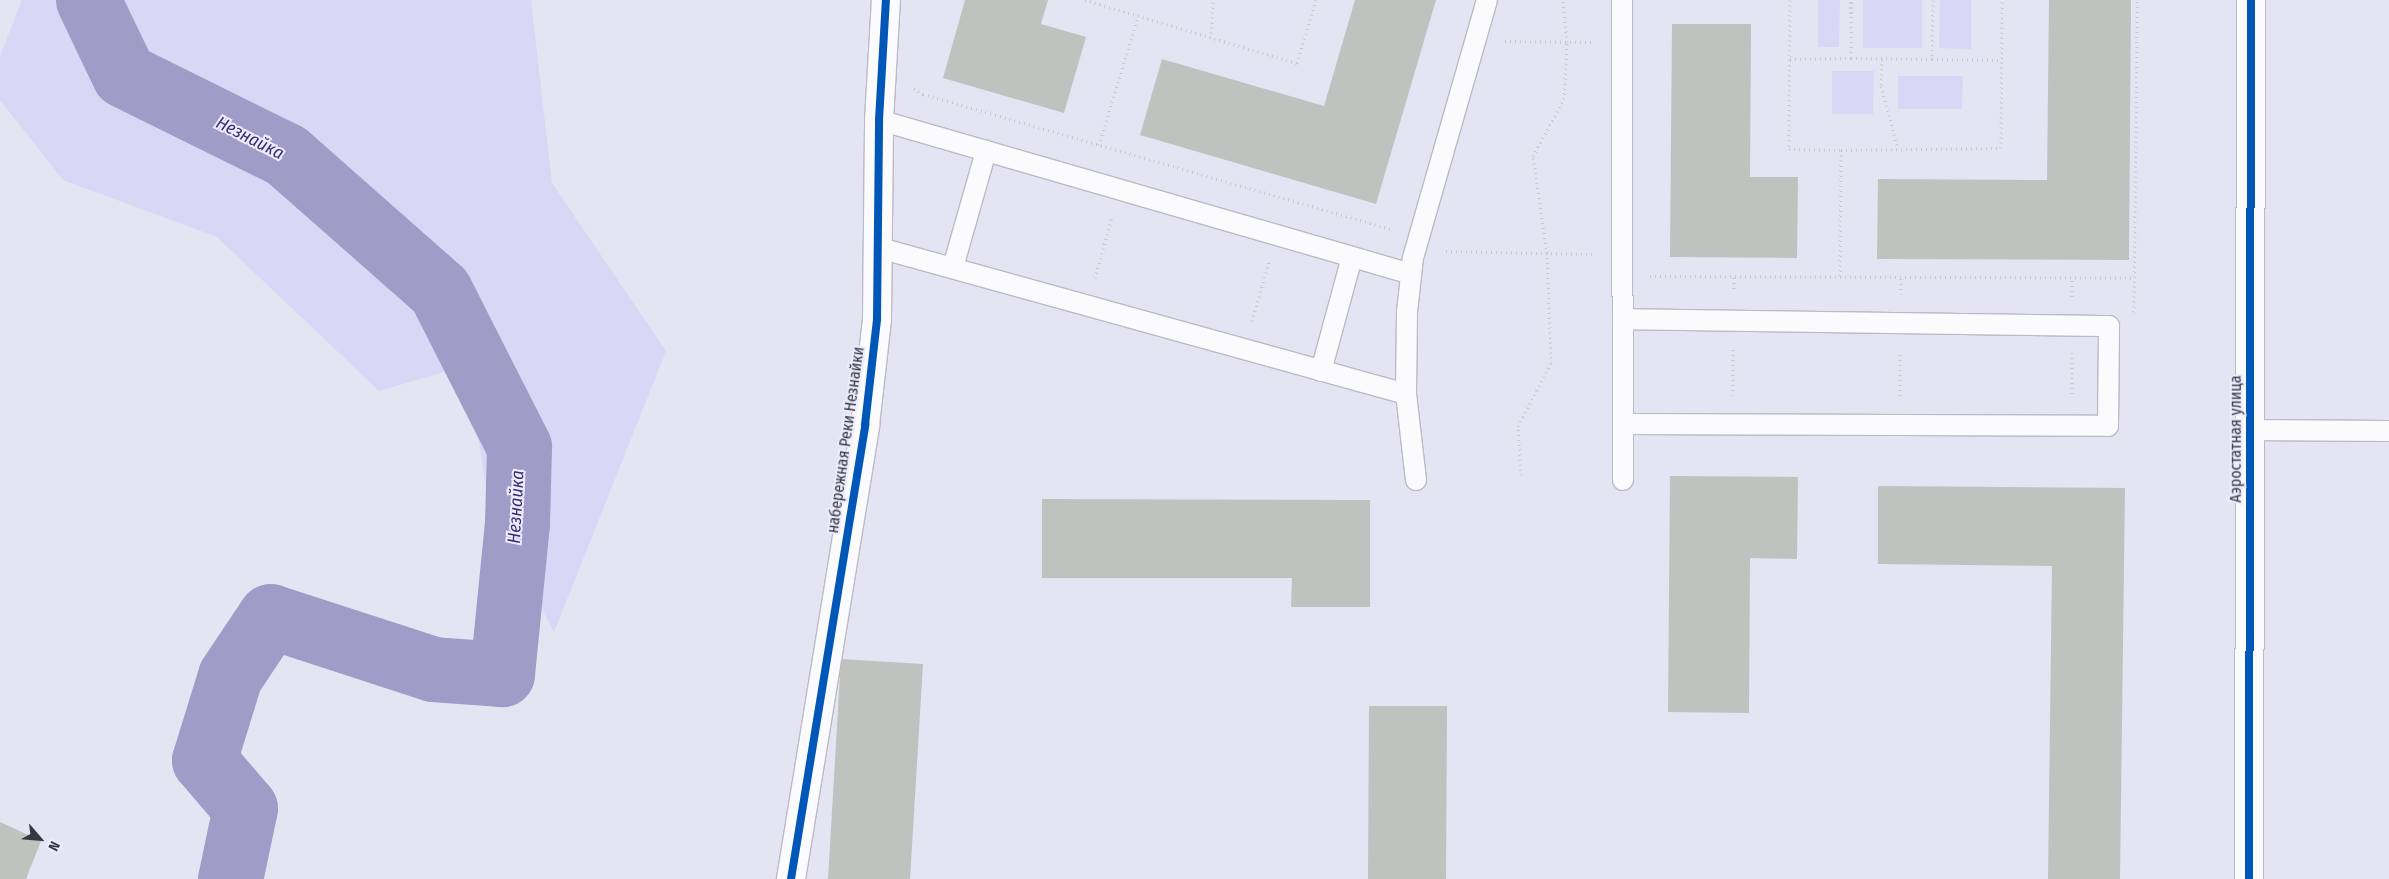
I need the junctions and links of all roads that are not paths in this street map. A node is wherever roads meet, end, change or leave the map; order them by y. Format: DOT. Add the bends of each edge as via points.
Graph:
graph roads {
  1 [pos="886,0"];
  2 [pos="1487,0"];
  3 [pos="1622,0"];
  4 [pos="2251,0"];
  5 [pos="879,120"];
  6 [pos="986,151"];
  7 [pos="876,247"];
  8 [pos="1352,257"];
  9 [pos="953,267"];
  10 [pos="1412,274"];
  11 [pos="1623,319"];
  12 [pos="1321,371"];
  13 [pos="1406,394"];
  14 [pos="1623,424"];
  15 [pos="2250,430"];
  16 [pos="2389,430"];
  17 [pos="1416,480"];
  18 [pos="1623,480"];
  19 [pos="791,879"];
  20 [pos="2249,879"];
  1 -- 5 [label="street, набережная Реки Незнайки"];
  2 -- 10 [label="lane" via="1415,250"];
  3 -- 11 [label="lane"];
  4 -- 15 [label="street, Аэростатная улица"];
  5 -- 6 [label="lane"];
  5 -- 7 [label="street, набережная Реки Незнайки"];
  6 -- 8 [label="lane"];
  6 -- 9 [label="lane"];
  7 -- 9 [label="lane"];
  7 -- 19 [label="street, набережная Реки Незнайки" via="877,319 864,425"];
  8 -- 10 [label="lane"];
  8 -- 12 [label="lane"];
  9 -- 12 [label="lane"];
  10 -- 13 [label="lane"];
  11 -- 14 [label="lane"];
  11 -- 14 [label="lane" via="2109,326 2108,426"];
  12 -- 13 [label="lane"];
  13 -- 17 [label="lane"];
  14 -- 18 [label="lane"];
  15 -- 16 [label="lane"];
  15 -- 20 [label="street, Аэростатная улица"];
}
